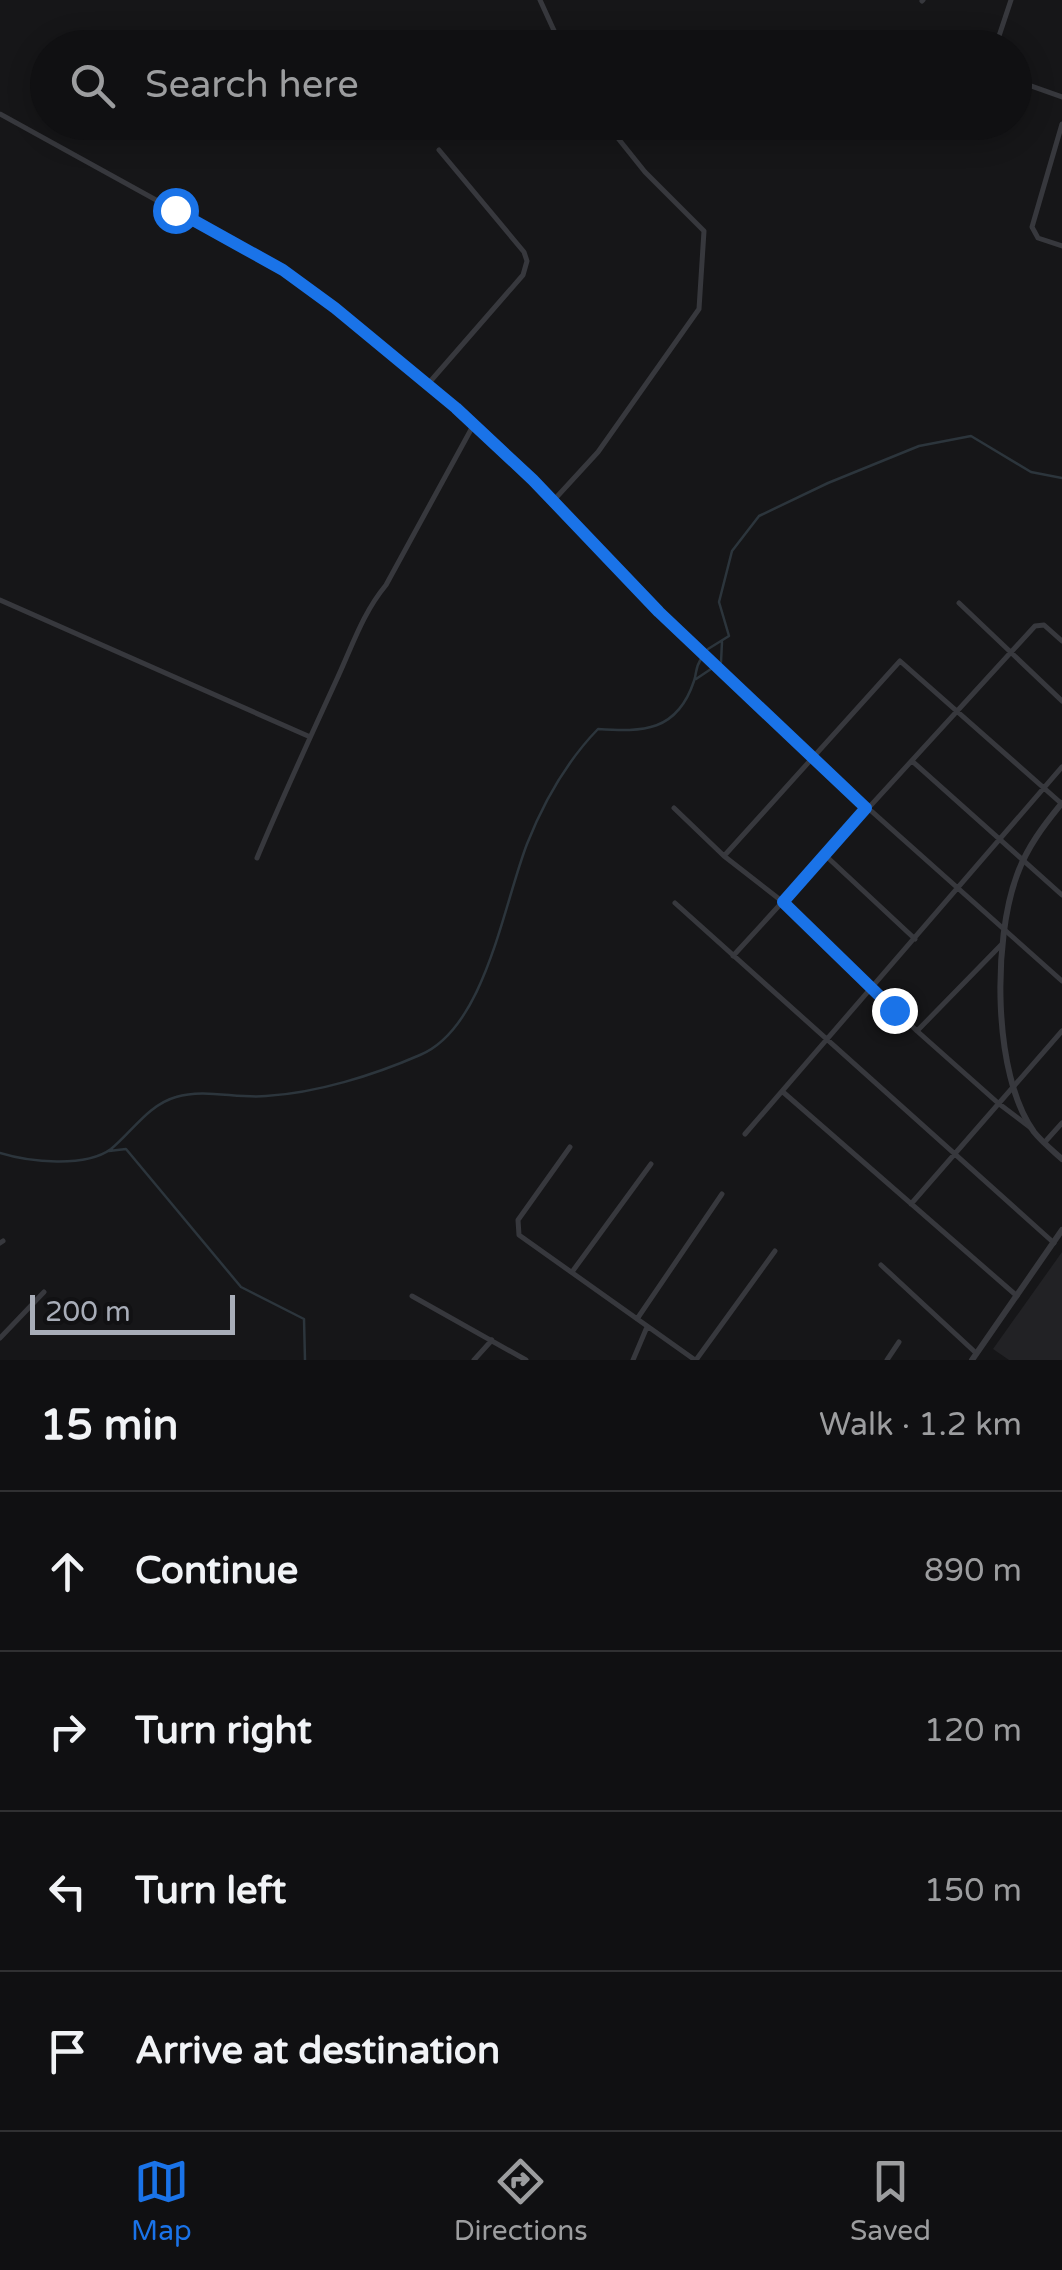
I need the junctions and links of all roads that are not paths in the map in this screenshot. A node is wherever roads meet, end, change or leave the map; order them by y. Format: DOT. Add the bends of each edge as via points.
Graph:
graph roads {
  1 [pos="540,0"];
  2 [pos="1012,0"];
  3 [pos="554,30"];
  4 [pos="1002,30"];
  5 [pos="1032,86"];
  6 [pos="1062,97"];
  7 [pos="0,114"];
  8 [pos="1062,124"];
  9 [pos="30,131"];
  10 [pos="47,140"];
  11 [pos="620,140"];
  12 [pos="439,150"];
  13 [pos="1062,246"];
  14 [pos="428,384"];
  15 [pos="474,424"];
  16 [pos="553,501"];
  17 [pos="0,600"];
  18 [pos="958,602"];
  19 [pos="1062,641"];
  20 [pos="1012,654"];
  21 [pos="1062,701"];
  22 [pos="956,710"];
  23 [pos="308,736"];
  24 [pos="813,759"];
  25 [pos="912,761"];
  26 [pos="1062,767"];
  27 [pos="1042,788"];
  28 [pos="1062,803"];
  29 [pos="674,808"];
  30 [pos="866,808"];
  31 [pos="998,838"];
  32 [pos="724,856"];
  33 [pos="826,856"];
  34 [pos="256,858"];
  35 [pos="1023,860"];
  36 [pos="958,888"];
  37 [pos="1062,895"];
  38 [pos="675,902"];
  39 [pos="783,902"];
  40 [pos="1004,930"];
  41 [pos="915,938"];
  42 [pos="1003,943"];
  43 [pos="733,956"];
  44 [pos="1062,981"];
  45 [pos="872,988"];
  46 [pos="1062,1030"];
  47 [pos="917,1031"];
  48 [pos="828,1041"];
  49 [pos="1013,1084"];
  50 [pos="783,1092"];
  51 [pos="998,1104"];
  52 [pos="1062,1123"];
  53 [pos="1033,1130"];
  54 [pos="746,1134"];
  55 [pos="1044,1142"];
  56 [pos="570,1147"];
  57 [pos="952,1154"];
  58 [pos="1062,1159"];
  59 [pos="651,1164"];
  60 [pos="722,1194"];
  61 [pos="911,1204"];
  62 [pos="1062,1230"];
  63 [pos="1054,1242"];
  64 [pos="774,1251"];
  65 [pos="880,1265"];
  66 [pos="572,1272"];
  67 [pos="44,1292"];
  68 [pos="412,1296"];
  69 [pos="1017,1296"];
  70 [pos="637,1318"];
  71 [pos="647,1326"];
  72 [pos="0,1338"];
  73 [pos="492,1340"];
  74 [pos="900,1342"];
  75 [pos="974,1357"];
  76 [pos="474,1360"];
  77 [pos="526,1360"];
  78 [pos="633,1360"];
  79 [pos="695,1360"];
  80 [pos="887,1360"];
  1 -- 3 [label="street"];
  2 -- 4 [label="street"];
  5 -- 6 [label="street"];
  7 -- 9 [label="street"];
  8 -- 13 [label="street" via="1032,227 1038,238"];
  10 -- 14 [label="street" via="283,270"];
  11 -- 16 [label="street" via="704,231 699,309 598,452"];
  12 -- 14 [label="street" via="527,261 523,274"];
  14 -- 15 [label="street"];
  15 -- 16 [label="street"];
  15 -- 23 [label="street" via="368,606"];
  16 -- 24 [label="street"];
  17 -- 23 [label="street"];
  18 -- 20 [label="street"];
  19 -- 20 [label="street" via="1041,624"];
  20 -- 21 [label="street"];
  20 -- 22 [label="street"];
  22 -- 24 [label="street" via="900,661"];
  22 -- 25 [label="street"];
  22 -- 27 [label="street"];
  23 -- 34 [label="street"];
  24 -- 30 [label="street"];
  24 -- 32 [label="street"];
  25 -- 30 [label="street"];
  25 -- 31 [label="street"];
  26 -- 27 [label="street"];
  27 -- 28 [label="street"];
  27 -- 31 [label="street"];
  28 -- 35 [label="street"];
  29 -- 32 [label="street"];
  30 -- 33 [label="street"];
  30 -- 36 [label="street"];
  31 -- 35 [label="street"];
  31 -- 36 [label="street"];
  32 -- 39 [label="street"];
  33 -- 39 [label="street"];
  33 -- 41 [label="street"];
  35 -- 37 [label="street"];
  35 -- 40 [label="street"];
  36 -- 40 [label="street"];
  36 -- 41 [label="street"];
  38 -- 43 [label="street"];
  39 -- 43 [label="street"];
  39 -- 45 [label="street"];
  40 -- 42 [label="street"];
  40 -- 44 [label="street"];
  41 -- 45 [label="street"];
  42 -- 47 [label="street"];
  42 -- 49 [label="street"];
  43 -- 48 [label="street"];
  45 -- 47 [label="street"];
  45 -- 48 [label="street"];
  46 -- 49 [label="street"];
  47 -- 51 [label="street"];
  48 -- 50 [label="street"];
  48 -- 57 [label="street"];
  49 -- 51 [label="street"];
  49 -- 53 [label="street"];
  50 -- 54 [label="street"];
  50 -- 61 [label="street"];
  51 -- 53 [label="street"];
  51 -- 57 [label="street"];
  52 -- 55 [label="street"];
  53 -- 55 [label="street"];
  55 -- 58 [label="street"];
  56 -- 66 [label="street" via="517,1225 523,1240"];
  57 -- 61 [label="street"];
  57 -- 63 [label="street"];
  59 -- 66 [label="street"];
  60 -- 70 [label="street"];
  61 -- 69 [label="street"];
  62 -- 63 [label="street"];
  63 -- 69 [label="street"];
  64 -- 79 [label="street"];
  65 -- 75 [label="street"];
  66 -- 70 [label="street"];
  67 -- 72 [label="street"];
  68 -- 73 [label="street"];
  69 -- 75 [label="street"];
  70 -- 71 [label="street"];
  71 -- 78 [label="street"];
  71 -- 79 [label="street"];
  73 -- 76 [label="street"];
  73 -- 77 [label="street"];
  74 -- 80 [label="street"];
}
